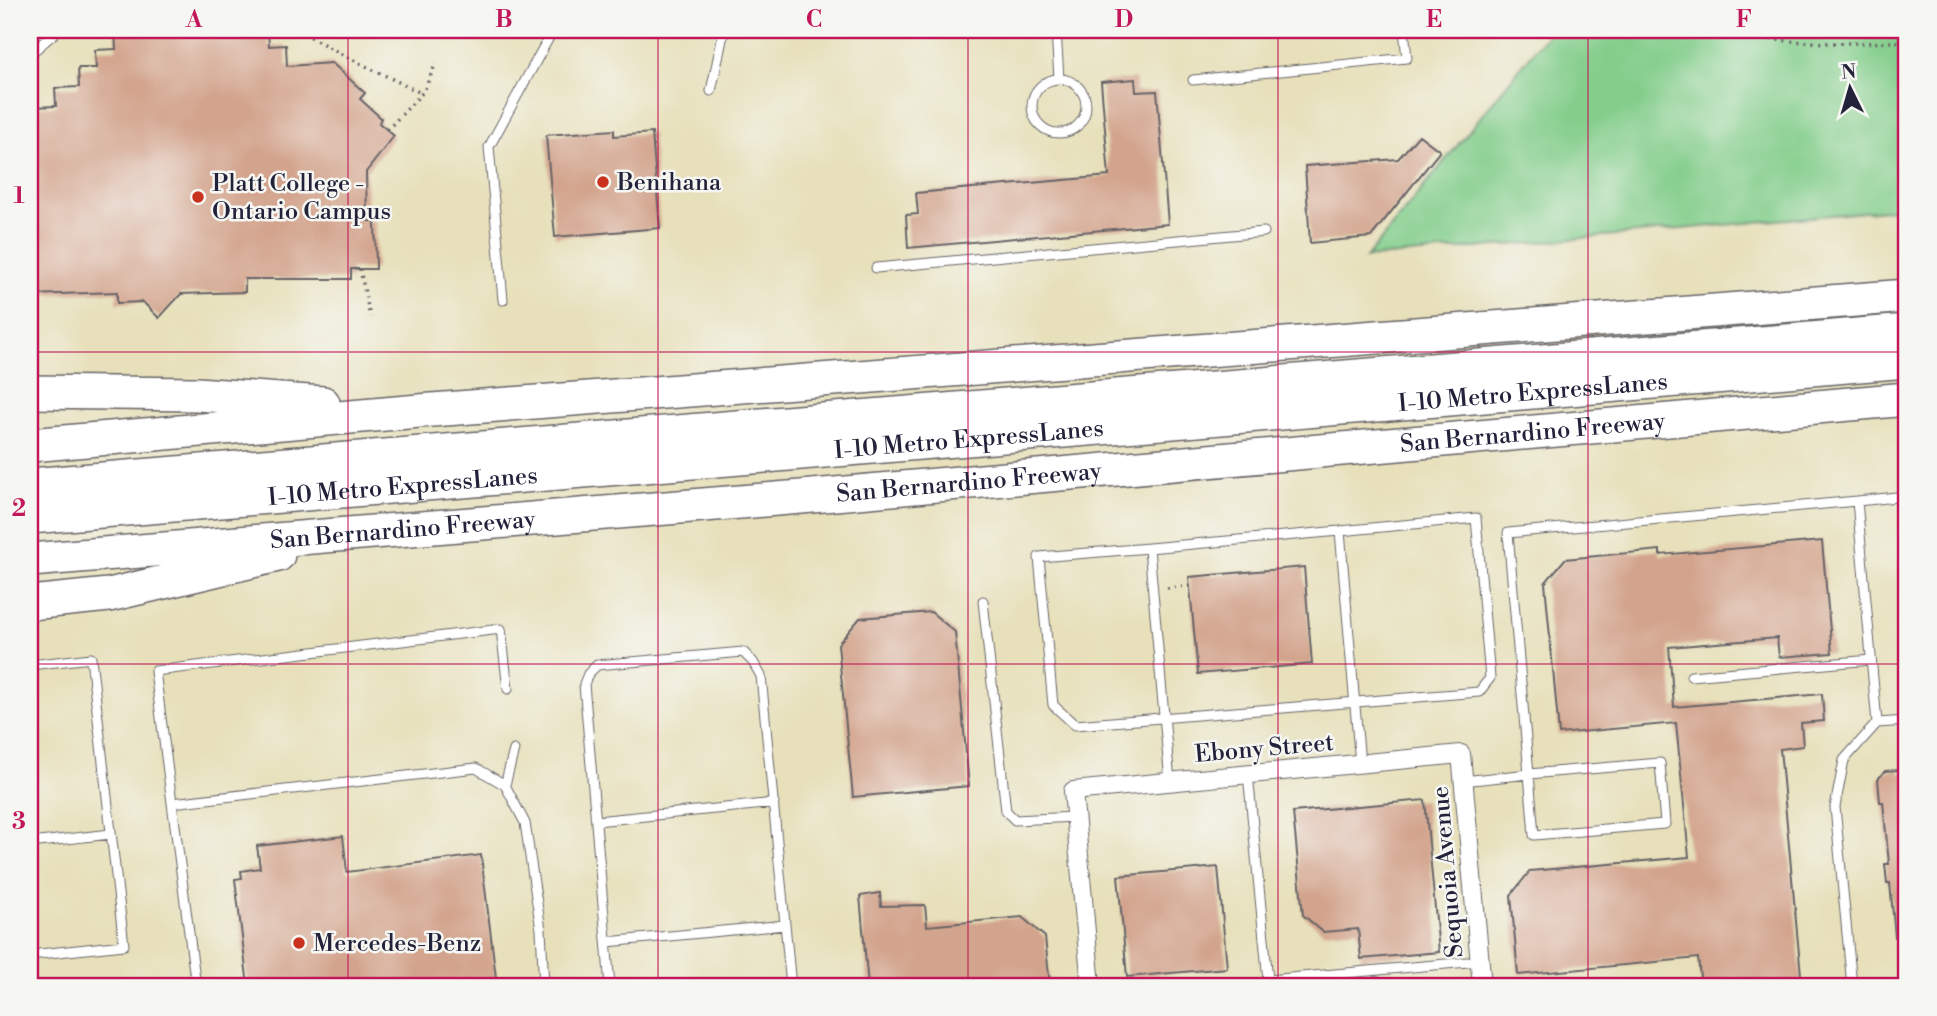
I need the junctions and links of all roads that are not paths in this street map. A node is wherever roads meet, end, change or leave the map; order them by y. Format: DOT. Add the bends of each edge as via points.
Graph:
graph roads {
  1 [pos="58,30"];
  2 [pos="553,30"];
  3 [pos="724,30"];
  4 [pos="1056,30"];
  5 [pos="1404,30"];
  6 [pos="30,54"];
  7 [pos="1059,79"];
  8 [pos="1193,80"];
  9 [pos="711,92"];
  10 [pos="1264,232"];
  11 [pos="876,268"];
  12 [pos="1907,296"];
  13 [pos="503,300"];
  14 [pos="1907,331"];
  15 [pos="1907,361"];
  16 [pos="30,392"];
  17 [pos="1907,399"];
  18 [pos="419,411"];
  19 [pos="117,438"];
  20 [pos="30,445"];
  21 [pos="460,449"];
  22 [pos="30,485"];
  23 [pos="1907,496"];
  24 [pos="1857,501"];
  25 [pos="30,517"];
  26 [pos="385,530"];
  27 [pos="1340,531"];
  28 [pos="1149,548"];
  29 [pos="30,560"];
  30 [pos="983,601"];
  31 [pos="30,603"];
  32 [pos="1871,660"];
  33 [pos="30,665"];
  34 [pos="1691,676"];
  35 [pos="508,689"];
  36 [pos="1355,701"];
  37 [pos="1163,717"];
  38 [pos="1907,721"];
  39 [pos="1877,723"];
  40 [pos="514,750"];
  41 [pos="1461,754"];
  42 [pos="1360,764"];
  43 [pos="1248,774"];
  44 [pos="1530,774"];
  45 [pos="1463,781"];
  46 [pos="1170,782"];
  47 [pos="505,785"];
  48 [pos="172,803"];
  49 [pos="774,803"];
  50 [pos="1075,817"];
  51 [pos="596,821"];
  52 [pos="111,834"];
  53 [pos="30,843"];
  54 [pos="785,925"];
  55 [pos="607,942"];
  56 [pos="30,955"];
  57 [pos="1479,961"];
  58 [pos="196,986"];
  59 [pos="544,986"];
  60 [pos="610,986"];
  61 [pos="791,986"];
  62 [pos="1091,986"];
  63 [pos="1482,986"];
  64 [pos="1852,986"];
  1 -- 6 [label="lane"];
  2 -- 13 [label="lane" via="489,147"];
  3 -- 9 [label="lane"];
  4 -- 7 [label="lane"];
  5 -- 8 [label="lane" via="1407,58"];
  7 -- 7 [label="lane" via="1043,84 1032,105 1036,122 1058,134 1081,123 1086,107 1075,84"];
  10 -- 11 [label="lane"];
  12 -- 18 [label="highway"];
  14 -- 21 [label="highway, I-10 Metro ExpressLanes"];
  15 -- 25 [label="highway, I-10 Metro ExpressLanes"];
  16 -- 18 [label="highway" via="197,394"];
  17 -- 26 [label="highway, San Bernardino Freeway"];
  18 -- 19 [label="highway"];
  19 -- 20 [label="highway"];
  19 -- 21 [label="highway"];
  21 -- 22 [label="highway, I-10 Metro ExpressLanes"];
  23 -- 24 [label="lane"];
  24 -- 32 [label="lane"];
  24 -- 44 [label="lane" via="1507,533"];
  26 -- 29 [label="highway, San Bernardino Freeway"];
  26 -- 31 [label="highway" via="110,595"];
  27 -- 28 [label="lane"];
  27 -- 36 [label="lane"];
  27 -- 36 [label="lane" via="1476,518 1490,678 1479,692"];
  28 -- 37 [label="lane"];
  28 -- 37 [label="lane" via="1038,558 1053,705 1075,725"];
  30 -- 50 [label="lane" via="1006,811 1015,820"];
  32 -- 34 [label="lane"];
  32 -- 39 [label="lane"];
  33 -- 52 [label="lane" via="91,658"];
  35 -- 48 [label="lane" via="500,629 155,671"];
  36 -- 37 [label="lane"];
  36 -- 42 [label="lane"];
  37 -- 46 [label="lane"];
  38 -- 39 [label="lane"];
  39 -- 64 [label="lane" via="1844,760 1835,807"];
  40 -- 47 [label="lane"];
  41 -- 42 [label="street, Ebony Street"];
  41 -- 45 [label="street, Sequoia Avenue"];
  42 -- 43 [label="street, Ebony Street"];
  43 -- 46 [label="street, Ebony Street"];
  43 -- 57 [label="lane" via="1268,980"];
  44 -- 44 [label="lane" via="1535,835 1665,824 1660,763"];
  44 -- 45 [label="lane"];
  45 -- 57 [label="street, Sequoia Avenue"];
  46 -- 50 [label="street, Ebony Street" via="1073,791"];
  47 -- 48 [label="lane" via="476,768"];
  47 -- 59 [label="lane" via="525,823 541,930"];
  48 -- 58 [label="lane"];
  49 -- 51 [label="lane"];
  49 -- 51 [label="lane" via="761,676 743,652 597,665 584,684"];
  49 -- 54 [label="lane"];
  50 -- 62 [label="street"];
  51 -- 55 [label="lane"];
  52 -- 53 [label="lane"];
  52 -- 56 [label="lane" via="124,945"];
  54 -- 55 [label="lane"];
  54 -- 61 [label="lane"];
  55 -- 60 [label="lane"];
  57 -- 63 [label="street, Sequoia Avenue"];
}
